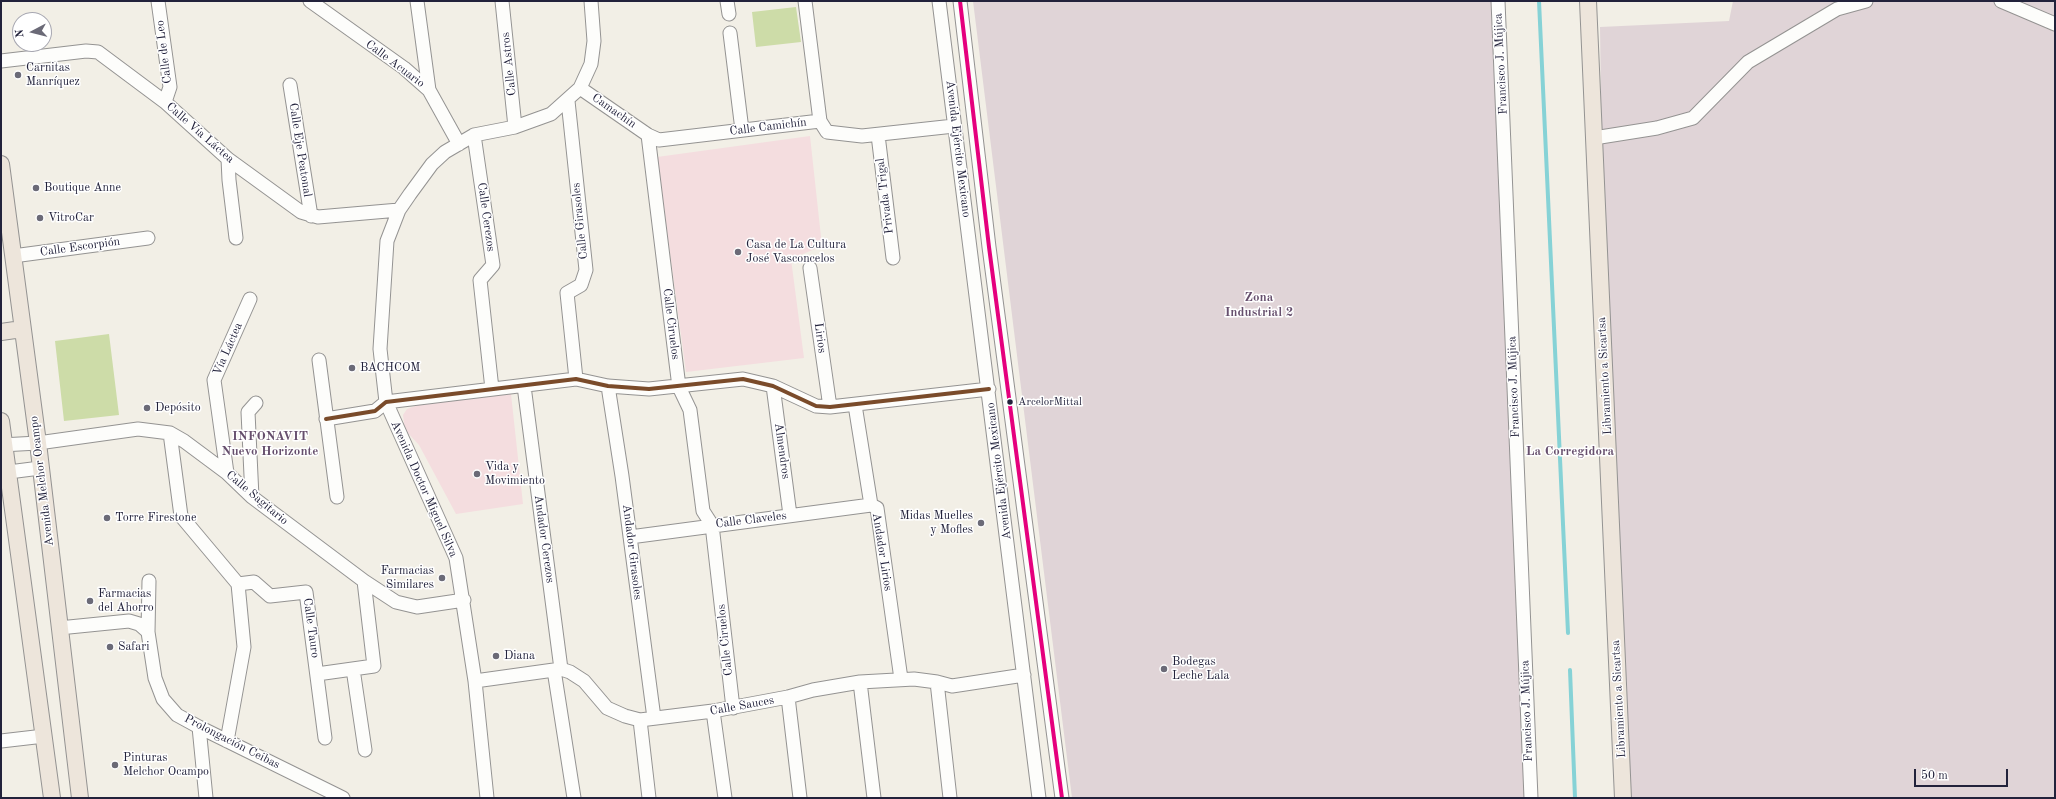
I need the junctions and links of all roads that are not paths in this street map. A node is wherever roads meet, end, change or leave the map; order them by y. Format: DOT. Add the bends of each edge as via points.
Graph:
graph roads {
  1 [pos="158,1"];
  2 [pos="310,1"];
  3 [pos="417,1"];
  4 [pos="502,1"];
  5 [pos="591,1"];
  6 [pos="805,1"];
  7 [pos="939,1"];
  8 [pos="960,1"];
  9 [pos="1498,1"];
  10 [pos="1588,1"];
  11 [pos="1866,1"];
  12 [pos="2001,1"];
  13 [pos="2055,24"];
  14 [pos="730,33"];
  15 [pos="1,61"];
  16 [pos="290,85"];
  17 [pos="580,88"];
  18 [pos="429,90"];
  19 [pos="568,101"];
  20 [pos="165,102"];
  21 [pos="820,121"];
  22 [pos="954,126"];
  23 [pos="516,127"];
  24 [pos="742,130"];
  25 [pos="648,135"];
  26 [pos="878,135"];
  27 [pos="474,136"];
  28 [pos="1594,138"];
  29 [pos="459,144"];
  30 [pos="228,158"];
  31 [pos="1,164"];
  32 [pos="400,210"];
  33 [pos="311,216"];
  34 [pos="148,238"];
  35 [pos="236,238"];
  36 [pos="989,247"];
  37 [pos="971,250"];
  38 [pos="13,256"];
  39 [pos="893,258"];
  40 [pos="810,268"];
  41 [pos="250,299"];
  42 [pos="22,329"];
  43 [pos="1,332"];
  44 [pos="319,360"];
  45 [pos="576,380"];
  46 [pos="524,386"];
  47 [pos="608,386"];
  48 [pos="773,386"];
  49 [pos="679,387"];
  50 [pos="492,389"];
  51 [pos="989,389"];
  52 [pos="256,402"];
  53 [pos="386,402"];
  54 [pos="854,405"];
  55 [pos="830,408"];
  56 [pos="326,419"];
  57 [pos="1,421"];
  58 [pos="170,433"];
  59 [pos="38,443"];
  60 [pos="2,445"];
  61 [pos="40,468"];
  62 [pos="5,472"];
  63 [pos="227,472"];
  64 [pos="252,497"];
  65 [pos="337,497"];
  66 [pos="871,505"];
  67 [pos="790,516"];
  68 [pos="1025,516"];
  69 [pos="1004,519"];
  70 [pos="712,525"];
  71 [pos="630,537"];
  72 [pos="149,581"];
  73 [pos="364,581"];
  74 [pos="238,584"];
  75 [pos="464,600"];
  76 [pos="59,628"];
  77 [pos="148,632"];
  78 [pos="353,669"];
  79 [pos="558,670"];
  80 [pos="317,674"];
  81 [pos="1024,675"];
  82 [pos="901,679"];
  83 [pos="475,681"];
  84 [pos="860,682"];
  85 [pos="937,682"];
  86 [pos="788,697"];
  87 [pos="733,708"];
  88 [pos="713,711"];
  89 [pos="654,718"];
  90 [pos="640,720"];
  91 [pos="199,727"];
  92 [pos="44,736"];
  93 [pos="325,738"];
  94 [pos="1,741"];
  95 [pos="227,741"];
  96 [pos="365,750"];
  97 [pos="52,798"];
  98 [pos="80,798"];
  99 [pos="206,798"];
  100 [pos="343,798"];
  101 [pos="487,798"];
  102 [pos="574,798"];
  103 [pos="649,798"];
  104 [pos="725,798"];
  105 [pos="800,798"];
  106 [pos="874,798"];
  107 [pos="950,798"];
  108 [pos="1039,798"];
  109 [pos="1062,798"];
  110 [pos="1531,798"];
  111 [pos="1623,798"];
  1 -- 20 [label="street, Calle de Leo" via="170,87"];
  2 -- 18 [label="street, Calle Acuario" via="404,68"];
  3 -- 18 [label="street"];
  4 -- 23 [label="street, Calle Astros"];
  5 -- 17 [label="street, Avenida Doctor Miguel Silva" via="594,41 591,64"];
  6 -- 21 [label="street"];
  7 -- 22 [label="street, Avenida Ejército Mexicano"];
  8 -- 36 [label="street, Avenida Ejército Mexicano"];
  9 -- 110 [label="street, Francisco J. Mújica"];
  10 -- 28 [label="main road, Libramiento a Sicartsa"];
  11 -- 28 [label="street" via="1837,9 1748,62 1693,118 1657,128"];
  12 -- 13 [label="street"];
  14 -- 24 [label="street"];
  15 -- 20 [label="street, Calle Vía Láctea" via="86,51 98,52"];
  16 -- 33 [label="street, Calle Eje Peatonal"];
  17 -- 19 [label="street, Avenida Doctor Miguel Silva"];
  17 -- 25 [label="street, Camachín"];
  18 -- 29 [label="street, Calle Acuario"];
  19 -- 23 [label="street, Avenida Doctor Miguel Silva" via="552,114"];
  19 -- 45 [label="street, Calle Girasoles" via="586,270 581,285 566,292"];
  20 -- 30 [label="street, Calle Vía Láctea"];
  21 -- 24 [label="street, Calle Camichín"];
  21 -- 26 [label="street, Calle Camichín" via="827,132"];
  22 -- 26 [label="street, Calle Camichín"];
  22 -- 37 [label="street, Avenida Ejército Mexicano"];
  23 -- 27 [label="street, Avenida Doctor Miguel Silva"];
  24 -- 25 [label="street, Calle Camichín" via="666,140"];
  25 -- 49 [label="street, Calle Ciruelos"];
  26 -- 39 [label="street, Privada Trigal"];
  27 -- 29 [label="street, Avenida Doctor Miguel Silva"];
  27 -- 50 [label="street, Calle Cerezos" via="494,265 480,280"];
  28 -- 111 [label="main road, Libramiento a Sicartsa"];
  29 -- 32 [label="street, Avenida Doctor Miguel Silva" via="432,164"];
  30 -- 33 [label="street, Calle Vía Láctea" via="290,205"];
  30 -- 35 [label="street"];
  31 -- 38 [label="main road, Avenida Melchor Ocampo"];
  32 -- 33 [label="street, Calle Vía Láctea"];
  32 -- 53 [label="street, Avenida Doctor Miguel Silva" via="387,241 380,349"];
  34 -- 38 [label="street, Calle Escorpión"];
  36 -- 37 [label="street"];
  36 -- 68 [label="street, Avenida Ejército Mexicano"];
  37 -- 51 [label="street, Avenida Ejército Mexicano"];
  38 -- 42 [label="main road, Avenida Melchor Ocampo"];
  40 -- 55 [label="street, Lirios"];
  41 -- 63 [label="street, Vía Láctea" via="214,380"];
  42 -- 43 [label="main road"];
  42 -- 59 [label="main road, Avenida Melchor Ocampo"];
  44 -- 56 [label="street"];
  45 -- 46 [label="street"];
  45 -- 47 [label="street"];
  46 -- 50 [label="street"];
  46 -- 79 [label="street, Andador Cerezos"];
  47 -- 49 [label="street" via="649,390"];
  47 -- 71 [label="street, Andador Girasoles"];
  48 -- 49 [label="street" via="744,379"];
  48 -- 55 [label="street" via="816,406"];
  48 -- 67 [label="street, Almendros"];
  49 -- 70 [label="street, Calle Ciruelos" via="690,410 703,511"];
  50 -- 53 [label="street"];
  51 -- 54 [label="street"];
  51 -- 69 [label="street, Avenida Ejército Mexicano"];
  52 -- 64 [label="street" via="248,412"];
  53 -- 56 [label="street" via="375,411"];
  53 -- 75 [label="street, Avenida Doctor Miguel Silva" via="456,558"];
  54 -- 55 [label="street"];
  54 -- 66 [label="street, Andador Lirios"];
  56 -- 65 [label="street"];
  57 -- 60 [label="main road"];
  58 -- 59 [label="street, Calle Sagitario" via="138,429"];
  58 -- 63 [label="street, Calle Sagitario"];
  58 -- 74 [label="street" via="181,516"];
  59 -- 60 [label="street, Calle Sagitario"];
  59 -- 61 [label="main road, Avenida Melchor Ocampo"];
  60 -- 62 [label="main road"];
  61 -- 62 [label="street"];
  61 -- 76 [label="main road, Avenida Melchor Ocampo"];
  62 -- 92 [label="main road"];
  63 -- 64 [label="street, Calle Sagitario"];
  64 -- 73 [label="street, Calle Sagitario"];
  66 -- 67 [label="street, Calle Claveles"];
  66 -- 82 [label="street, Andador Lirios" via="877,508"];
  67 -- 70 [label="street, Calle Claveles"];
  68 -- 69 [label="street"];
  68 -- 109 [label="street, Avenida Ejército Mexicano"];
  69 -- 81 [label="street, Avenida Ejército Mexicano"];
  70 -- 71 [label="street, Calle Claveles"];
  70 -- 87 [label="street, Calle Ciruelos"];
  71 -- 89 [label="street, Andador Girasoles"];
  72 -- 77 [label="street, Prolongación Ceibas"];
  73 -- 75 [label="street, Calle Sagitario" via="396,602 417,607"];
  73 -- 78 [label="street" via="374,666"];
  74 -- 80 [label="street, Calle Tauro" via="254,582 270,596 306,592"];
  74 -- 95 [label="street" via="244,647"];
  75 -- 83 [label="street, Avenida Doctor Miguel Silva"];
  76 -- 77 [label="street" via="129,621 139,624"];
  76 -- 98 [label="main road, Avenida Melchor Ocampo"];
  77 -- 91 [label="street, Prolongación Ceibas" via="155,678 163,699 177,714"];
  78 -- 80 [label="street"];
  78 -- 96 [label="street"];
  79 -- 83 [label="street"];
  79 -- 90 [label="street, Calle Sauces" via="570,672 584,681 608,708"];
  79 -- 102 [label="street, Andador Cerezos"];
  80 -- 93 [label="street, Calle Tauro"];
  81 -- 85 [label="street, Calle Sauces" via="952,686"];
  81 -- 108 [label="street, Avenida Ejército Mexicano"];
  82 -- 84 [label="street, Calle Sauces"];
  82 -- 85 [label="street, Calle Sauces"];
  83 -- 101 [label="street, Avenida Doctor Miguel Silva"];
  84 -- 86 [label="street, Calle Sauces"];
  84 -- 106 [label="street"];
  85 -- 107 [label="street"];
  86 -- 87 [label="street, Calle Sauces"];
  86 -- 105 [label="street"];
  87 -- 88 [label="street, Calle Sauces"];
  88 -- 89 [label="street, Calle Sauces"];
  88 -- 104 [label="street"];
  89 -- 90 [label="street, Calle Sauces"];
  90 -- 103 [label="street"];
  91 -- 95 [label="street, Prolongación Ceibas"];
  91 -- 99 [label="street"];
  92 -- 94 [label="street"];
  92 -- 97 [label="main road"];
  95 -- 100 [label="street, Prolongación Ceibas"];
}
